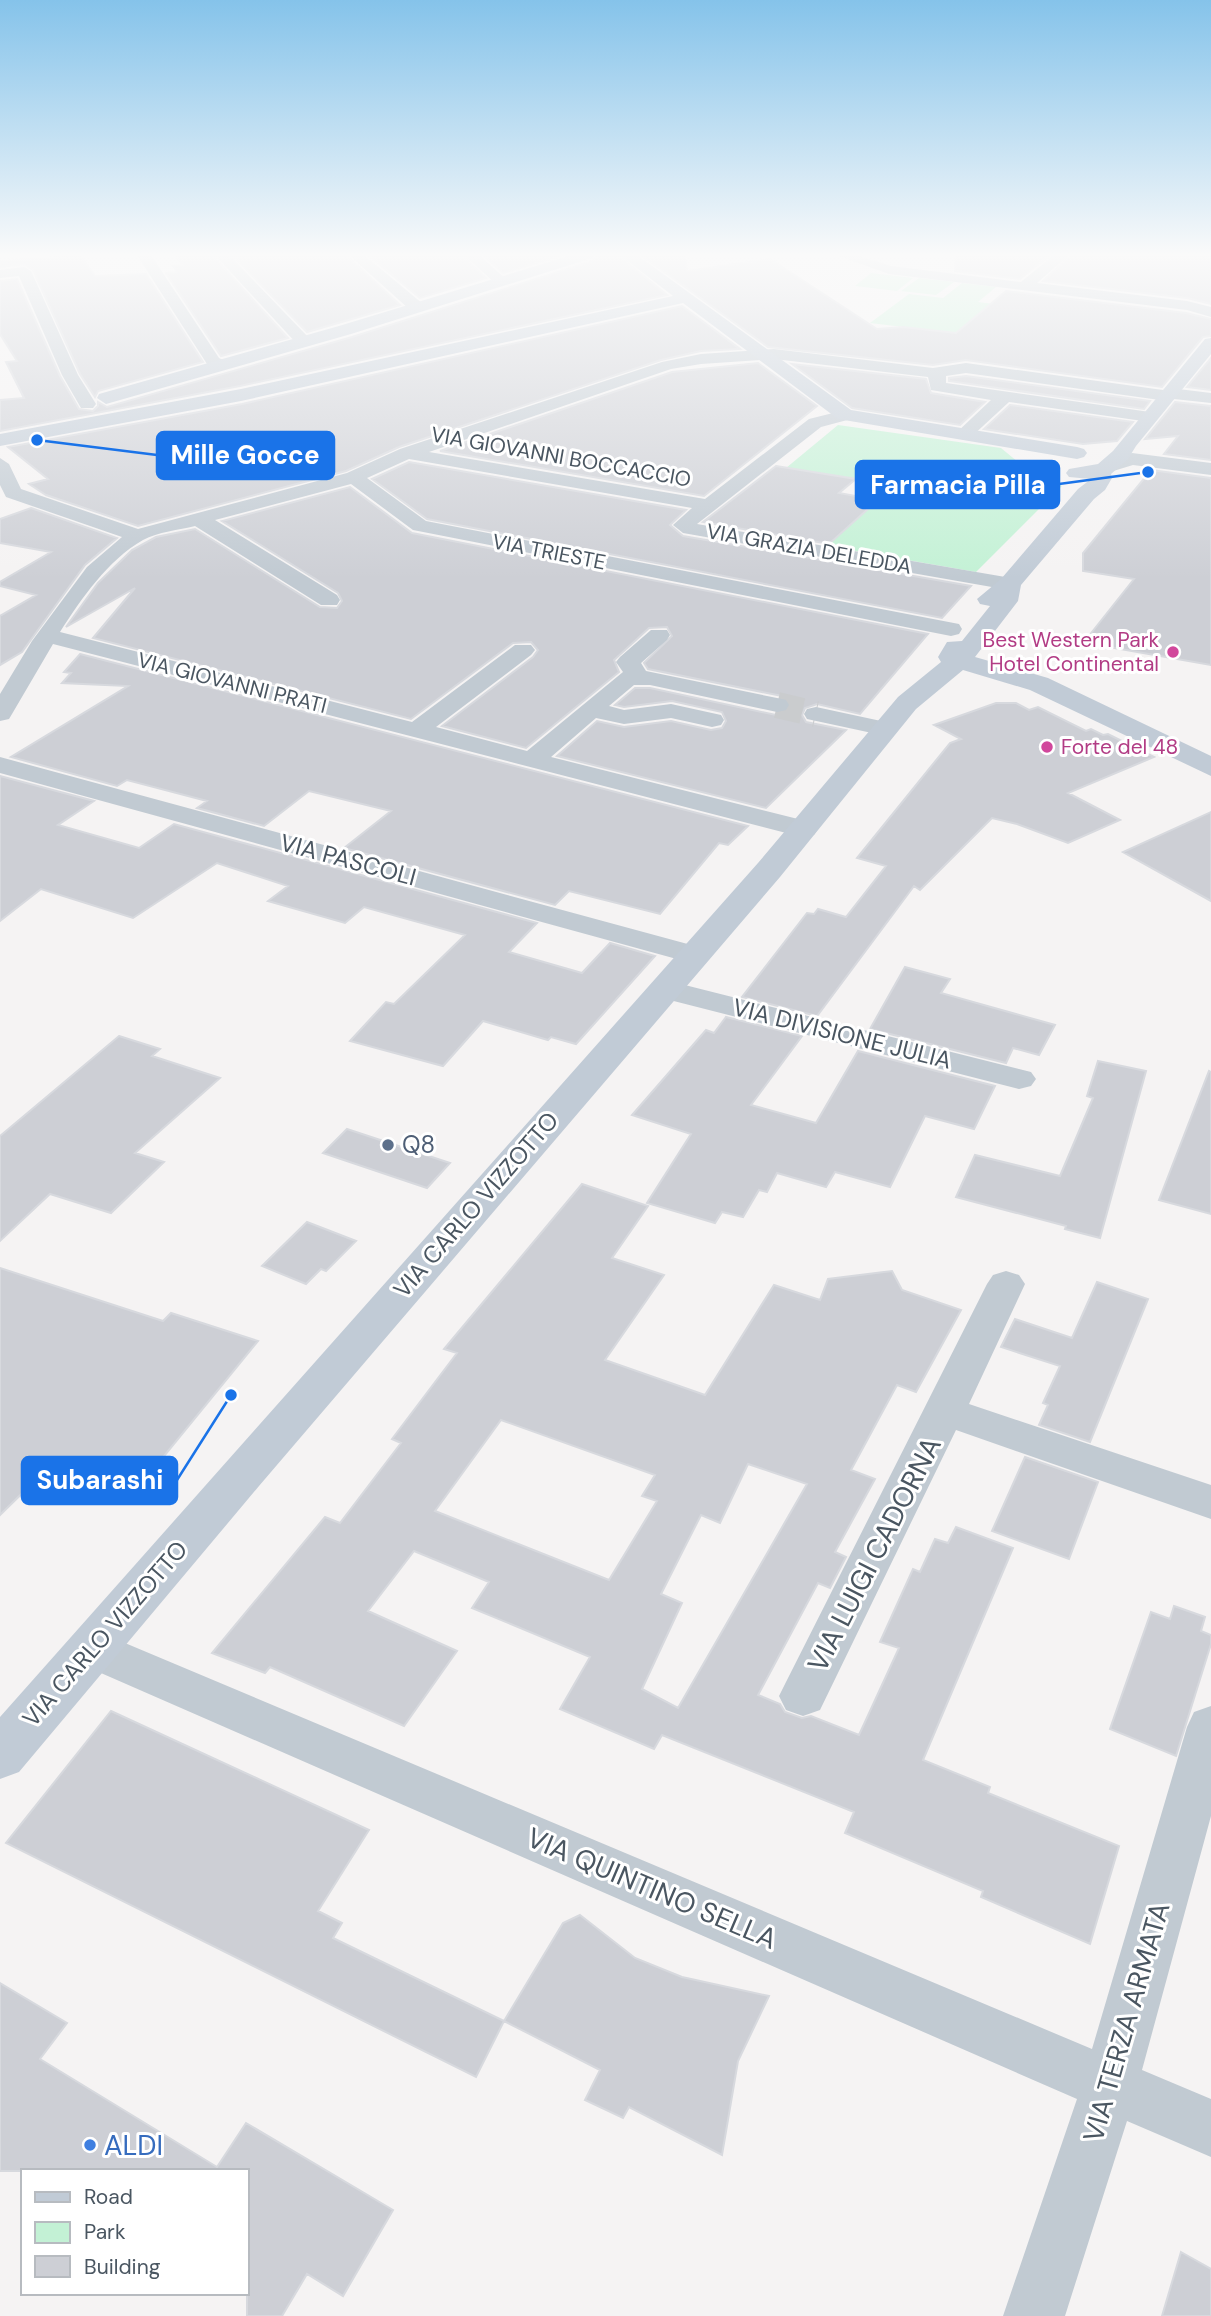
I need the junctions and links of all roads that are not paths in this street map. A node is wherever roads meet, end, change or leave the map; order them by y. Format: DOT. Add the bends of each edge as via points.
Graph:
graph roads {
  1 [pos="65,363"];
  2 [pos="220,363"];
  3 [pos="226,363"];
  4 [pos="387,363"];
  5 [pos="679,363"];
  6 [pos="773,363"];
  7 [pos="856,363"];
  8 [pos="1201,363"];
  9 [pos="223,364"];
  10 [pos="933,373"];
  11 [pos="1169,394"];
  12 [pos="1006,396"];
  13 [pos="1211,398"];
  14 [pos="87,404"];
  15 [pos="845,415"];
  16 [pos="1150,417"];
  17 [pos="0,431"];
  18 [pos="964,434"];
  19 [pos="0,440"];
  20 [pos="1003,440"];
  21 [pos="1127,444"];
  22 [pos="407,453"];
  23 [pos="1081,454"];
  24 [pos="0,464"];
  25 [pos="1056,465"];
  26 [pos="1106,467"];
  27 [pos="1211,469"];
  28 [pos="354,477"];
  29 [pos="1086,494"];
  30 [pos="6,495"];
  31 [pos="708,505"];
  32 [pos="197,518"];
  33 [pos="137,535"];
  34 [pos="811,549"];
  35 [pos="1009,583"];
  36 [pos="760,594"];
  37 [pos="329,600"];
  38 [pos="659,635"];
  39 [pos="48,636"];
  40 [pos="964,639"];
  41 [pos="523,650"];
  42 [pos="639,678"];
  43 [pos="1039,684"];
  44 [pos="776,705"];
  45 [pos="591,710"];
  46 [pos="816,713"];
  47 [pos="0,714"];
  48 [pos="897,716"];
  49 [pos="712,720"];
  50 [pos="416,730"];
  51 [pos="533,760"];
  52 [pos="0,765"];
  53 [pos="1211,767"];
  54 [pos="804,829"];
  55 [pos="695,955"];
  56 [pos="666,989"];
  57 [pos="1018,1079"];
  58 [pos="1006,1284"];
  59 [pos="945,1411"];
  60 [pos="1211,1502"];
  61 [pos="94,1649"];
  62 [pos="803,1696"];
  63 [pos="1211,1727"];
  64 [pos="0,1755"];
  65 [pos="1110,2084"];
  66 [pos="1211,2128"];
  67 [pos="1034,2316"];
  1 -- 14 [label="street"];
  2 -- 9 [label="street"];
  3 -- 9 [label="street"];
  4 -- 19 [label="street"];
  5 -- 22 [label="street"];
  6 -- 15 [label="street"];
  7 -- 10 [label="street"];
  8 -- 11 [label="street, VIA CARLO VIZZOTTO"];
  9 -- 14 [label="street"];
  10 -- 11 [label="street" via="966,368"];
  10 -- 12 [label="street" via="938,377 937,386"];
  11 -- 13 [label="street"];
  11 -- 16 [label="street, VIA CARLO VIZZOTTO"];
  12 -- 16 [label="street"];
  12 -- 18 [label="street"];
  14 -- 17 [label="street"];
  15 -- 18 [label="street"];
  15 -- 31 [label="street, VIA GRAZIA DELEDDA" via="815,423"];
  16 -- 21 [label="street, VIA CARLO VIZZOTTO"];
  18 -- 20 [label="street"];
  20 -- 23 [label="street"];
  20 -- 25 [label="street"];
  21 -- 23 [label="street"];
  21 -- 26 [label="street, VIA CARLO VIZZOTTO"];
  22 -- 28 [label="street"];
  22 -- 31 [label="street, VIA GIOVANNI BOCCACCIO"];
  23 -- 25 [label="street" via="1060,454"];
  23 -- 26 [label="street" via="1101,458"];
  24 -- 30 [label="street"];
  25 -- 26 [label="street"];
  25 -- 29 [label="street" via="1082,483"];
  26 -- 27 [label="street" via="1132,459"];
  26 -- 29 [label="street, VIA CARLO VIZZOTTO" via="1098,486"];
  28 -- 32 [label="street"];
  28 -- 36 [label="street, VIA TRIESTE" via="420,526"];
  29 -- 35 [label="street, VIA CARLO VIZZOTTO"];
  30 -- 33 [label="street"];
  31 -- 34 [label="street, VIA GRAZIA DELEDDA" via="682,525"];
  32 -- 33 [label="street"];
  32 -- 37 [label="street"];
  33 -- 39 [label="street" via="95,569"];
  34 -- 35 [label="street, VIA GRAZIA DELEDDA"];
  34 -- 36 [label="street"];
  35 -- 40 [label="street, VIA CARLO VIZZOTTO" via="1006,601"];
  36 -- 40 [label="street, VIA TRIESTE"];
  38 -- 42 [label="street" via="628,662"];
  39 -- 47 [label="street"];
  39 -- 50 [label="street, VIA GIOVANNI PRATI"];
  40 -- 43 [label="street"];
  40 -- 43 [label="street" via="1008,661"];
  40 -- 48 [label="street, VIA CARLO VIZZOTTO"];
  41 -- 50 [label="street"];
  42 -- 44 [label="street"];
  42 -- 45 [label="street" via="628,678"];
  43 -- 53 [label="street"];
  45 -- 49 [label="street" via="624,717 671,711"];
  45 -- 51 [label="street"];
  46 -- 48 [label="street"];
  48 -- 54 [label="street, VIA CARLO VIZZOTTO"];
  50 -- 51 [label="street, VIA GIOVANNI PRATI"];
  51 -- 54 [label="street, VIA GIOVANNI PRATI"];
  52 -- 55 [label="street, VIA PASCOLI"];
  54 -- 55 [label="street, VIA CARLO VIZZOTTO"];
  55 -- 56 [label="street, VIA CARLO VIZZOTTO"];
  56 -- 57 [label="street, VIA DIVISIONE JULIA"];
  56 -- 61 [label="street, VIA CARLO VIZZOTTO" via="251,1462"];
  58 -- 59 [label="street, VIA LUIGI CADORNA"];
  59 -- 60 [label="street, VIA LUIGI CADORNA"];
  59 -- 62 [label="street, VIA LUIGI CADORNA"];
  61 -- 64 [label="street, VIA CARLO VIZZOTTO"];
  61 -- 65 [label="street, VIA QUINTINO SELLA"];
  63 -- 65 [label="street, VIA TERZA ARMATA"];
  65 -- 66 [label="street, VIA QUINTINO SELLA"];
  65 -- 67 [label="street, VIA TERZA ARMATA"];
}
